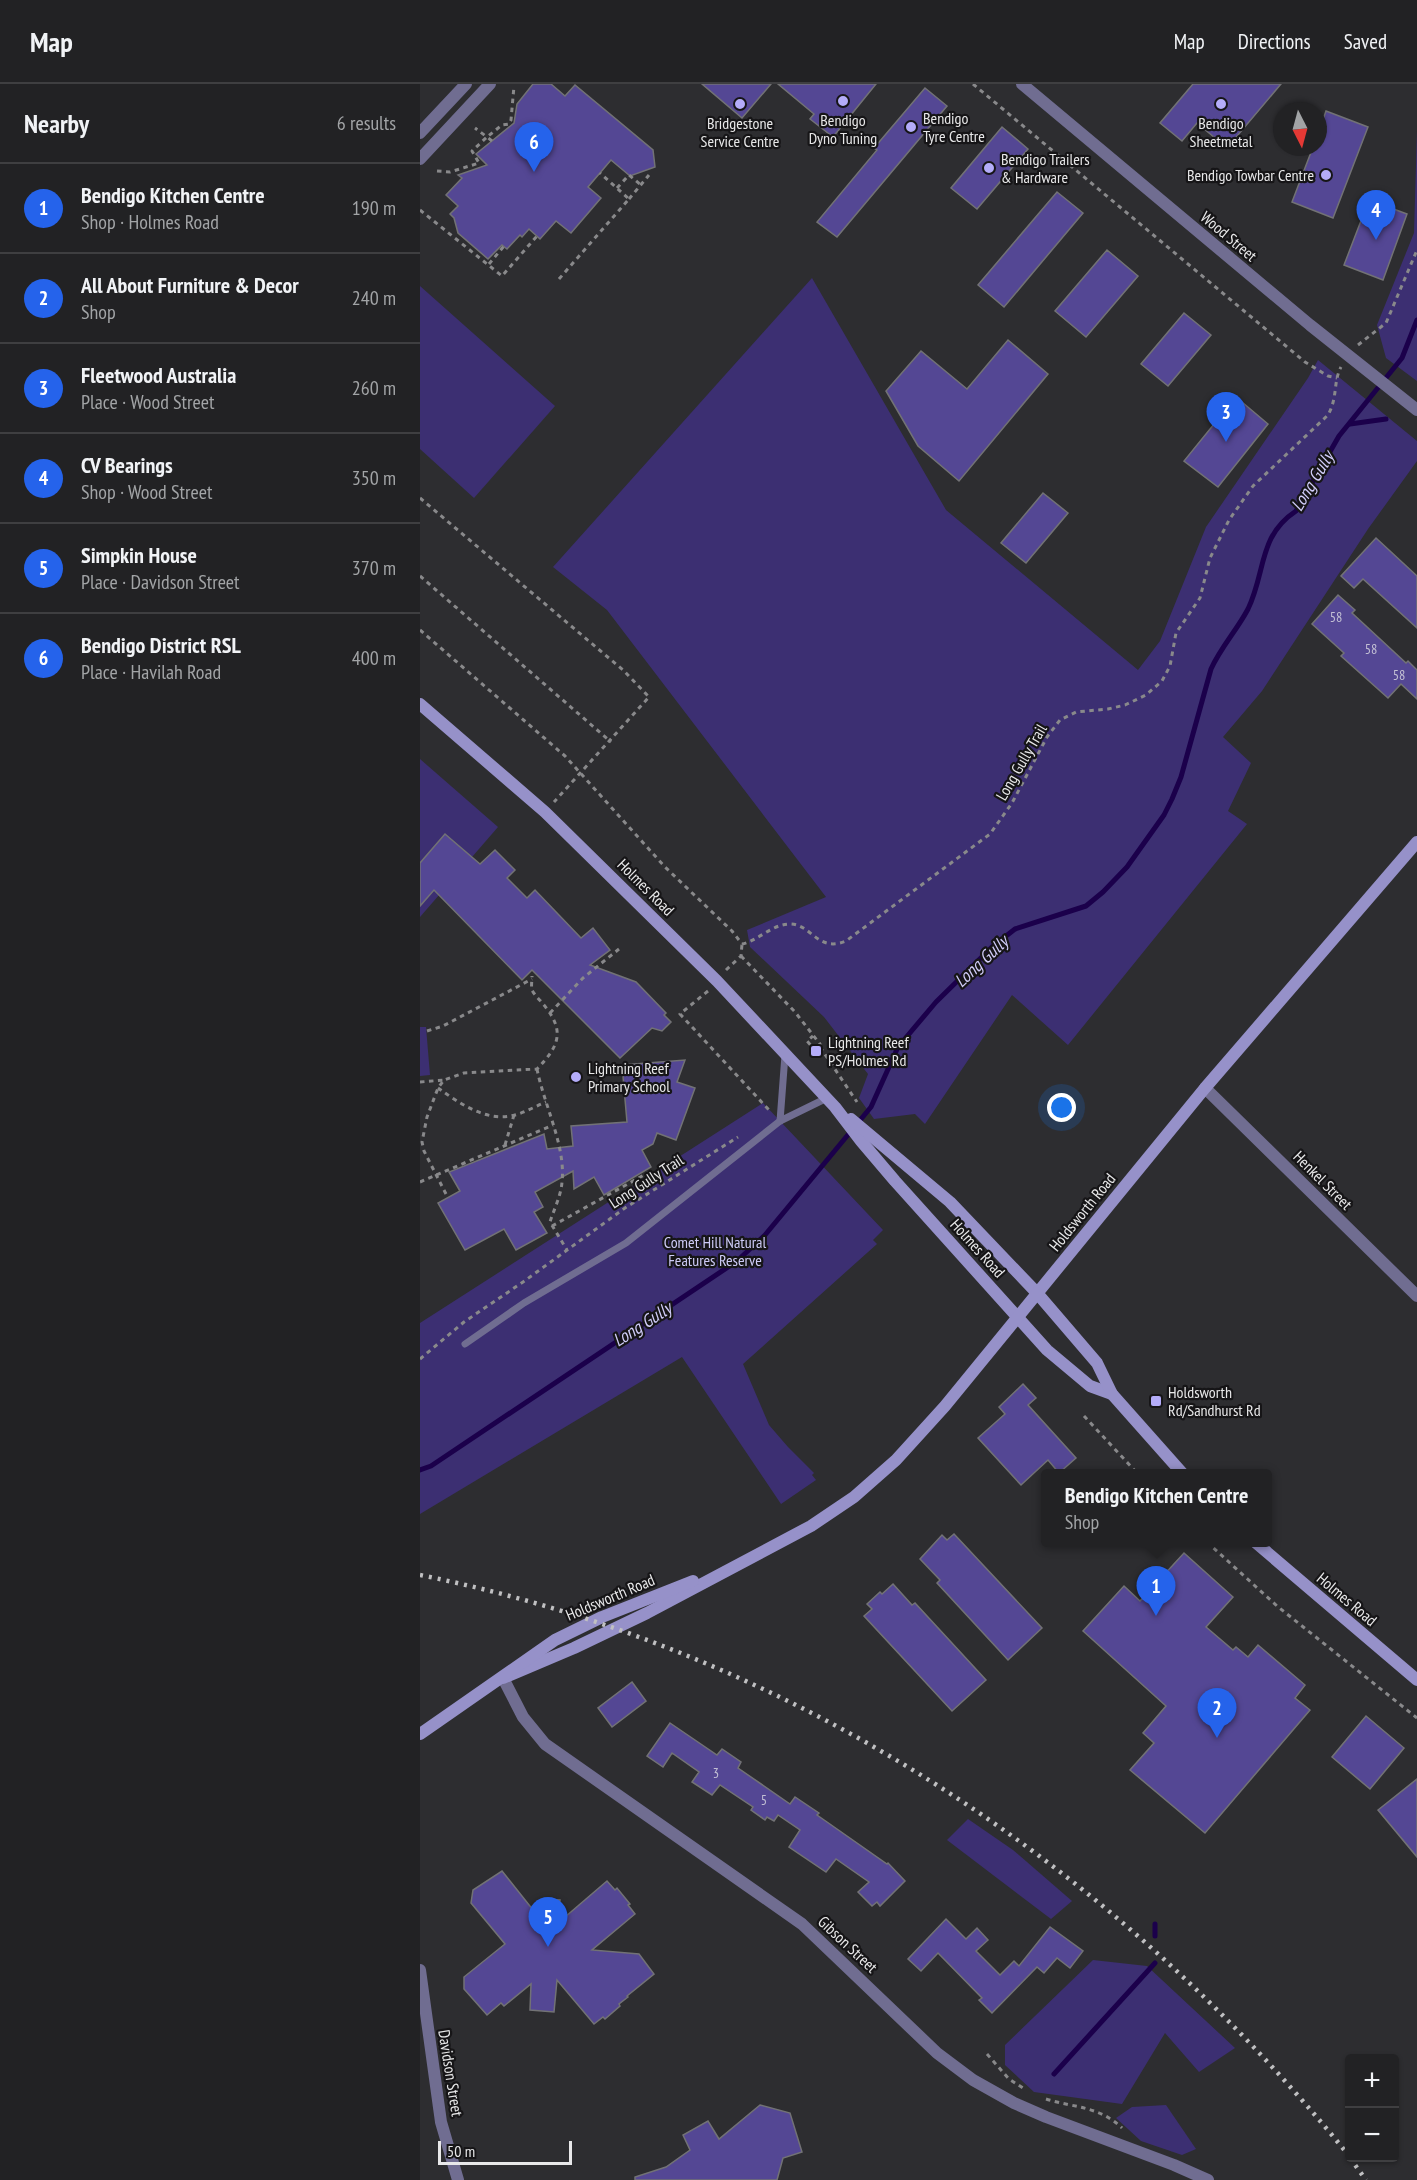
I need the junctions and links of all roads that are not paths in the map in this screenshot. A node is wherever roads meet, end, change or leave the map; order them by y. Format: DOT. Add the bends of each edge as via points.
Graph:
graph roads {
  1 [pos="466,84"];
  2 [pos="490,84"];
  3 [pos="1022,84"];
  4 [pos="420,133"];
  5 [pos="420,159"];
  6 [pos="1417,410"];
  7 [pos="420,705"];
  8 [pos="1417,842"];
  9 [pos="786,1053"];
  10 [pos="1205,1088"];
  11 [pos="831,1102"];
  12 [pos="780,1121"];
  13 [pos="864,1136"];
  14 [pos="1037,1293"];
  15 [pos="1417,1296"];
  16 [pos="1018,1317"];
  17 [pos="465,1344"];
  18 [pos="1112,1394"];
  19 [pos="1179,1469"];
  20 [pos="1261,1547"];
  21 [pos="503,1678"];
  22 [pos="1417,1680"];
  23 [pos="420,1734"];
  24 [pos="420,1970"];
  25 [pos="458,2180"];
  26 [pos="1208,2180"];
  1 -- 4 [label="street"];
  2 -- 5 [label="street"];
  3 -- 6 [label="street, Wood Street"];
  7 -- 9 [label="main road, Holmes Road" via="545,812"];
  8 -- 10 [label="main road, Holdsworth Road"];
  9 -- 11 [label="main road, Holmes Road"];
  9 -- 12 [label="lane"];
  10 -- 14 [label="main road, Holdsworth Road"];
  10 -- 15 [label="street, Henkel Street"];
  11 -- 12 [label="lane"];
  11 -- 13 [label="main road, Holmes Road"];
  12 -- 17 [label="lane" via="626,1243 532,1298"];
  13 -- 14 [label="main road, Holmes Road" via="950,1202"];
  13 -- 16 [label="main road, Holmes Road"];
  14 -- 16 [label="main road, Holdsworth Road"];
  14 -- 18 [label="main road, Holmes Road" via="1097,1363"];
  16 -- 18 [label="main road, Holmes Road" via="1073,1373 1090,1386"];
  16 -- 21 [label="main road, Holdsworth Road" via="896,1460 834,1512 639,1617"];
  18 -- 19 [label="main road, Holmes Road"];
  20 -- 22 [label="main road, Holmes Road"];
  21 -- 23 [label="main road, Holdsworth Road"];
  21 -- 26 [label="street, Gibson Street" via="523,1718 545,1744 802,1924 937,2053 973,2080 1046,2117"];
  24 -- 25 [label="street, Davidson Street" via="441,2122"];
}
